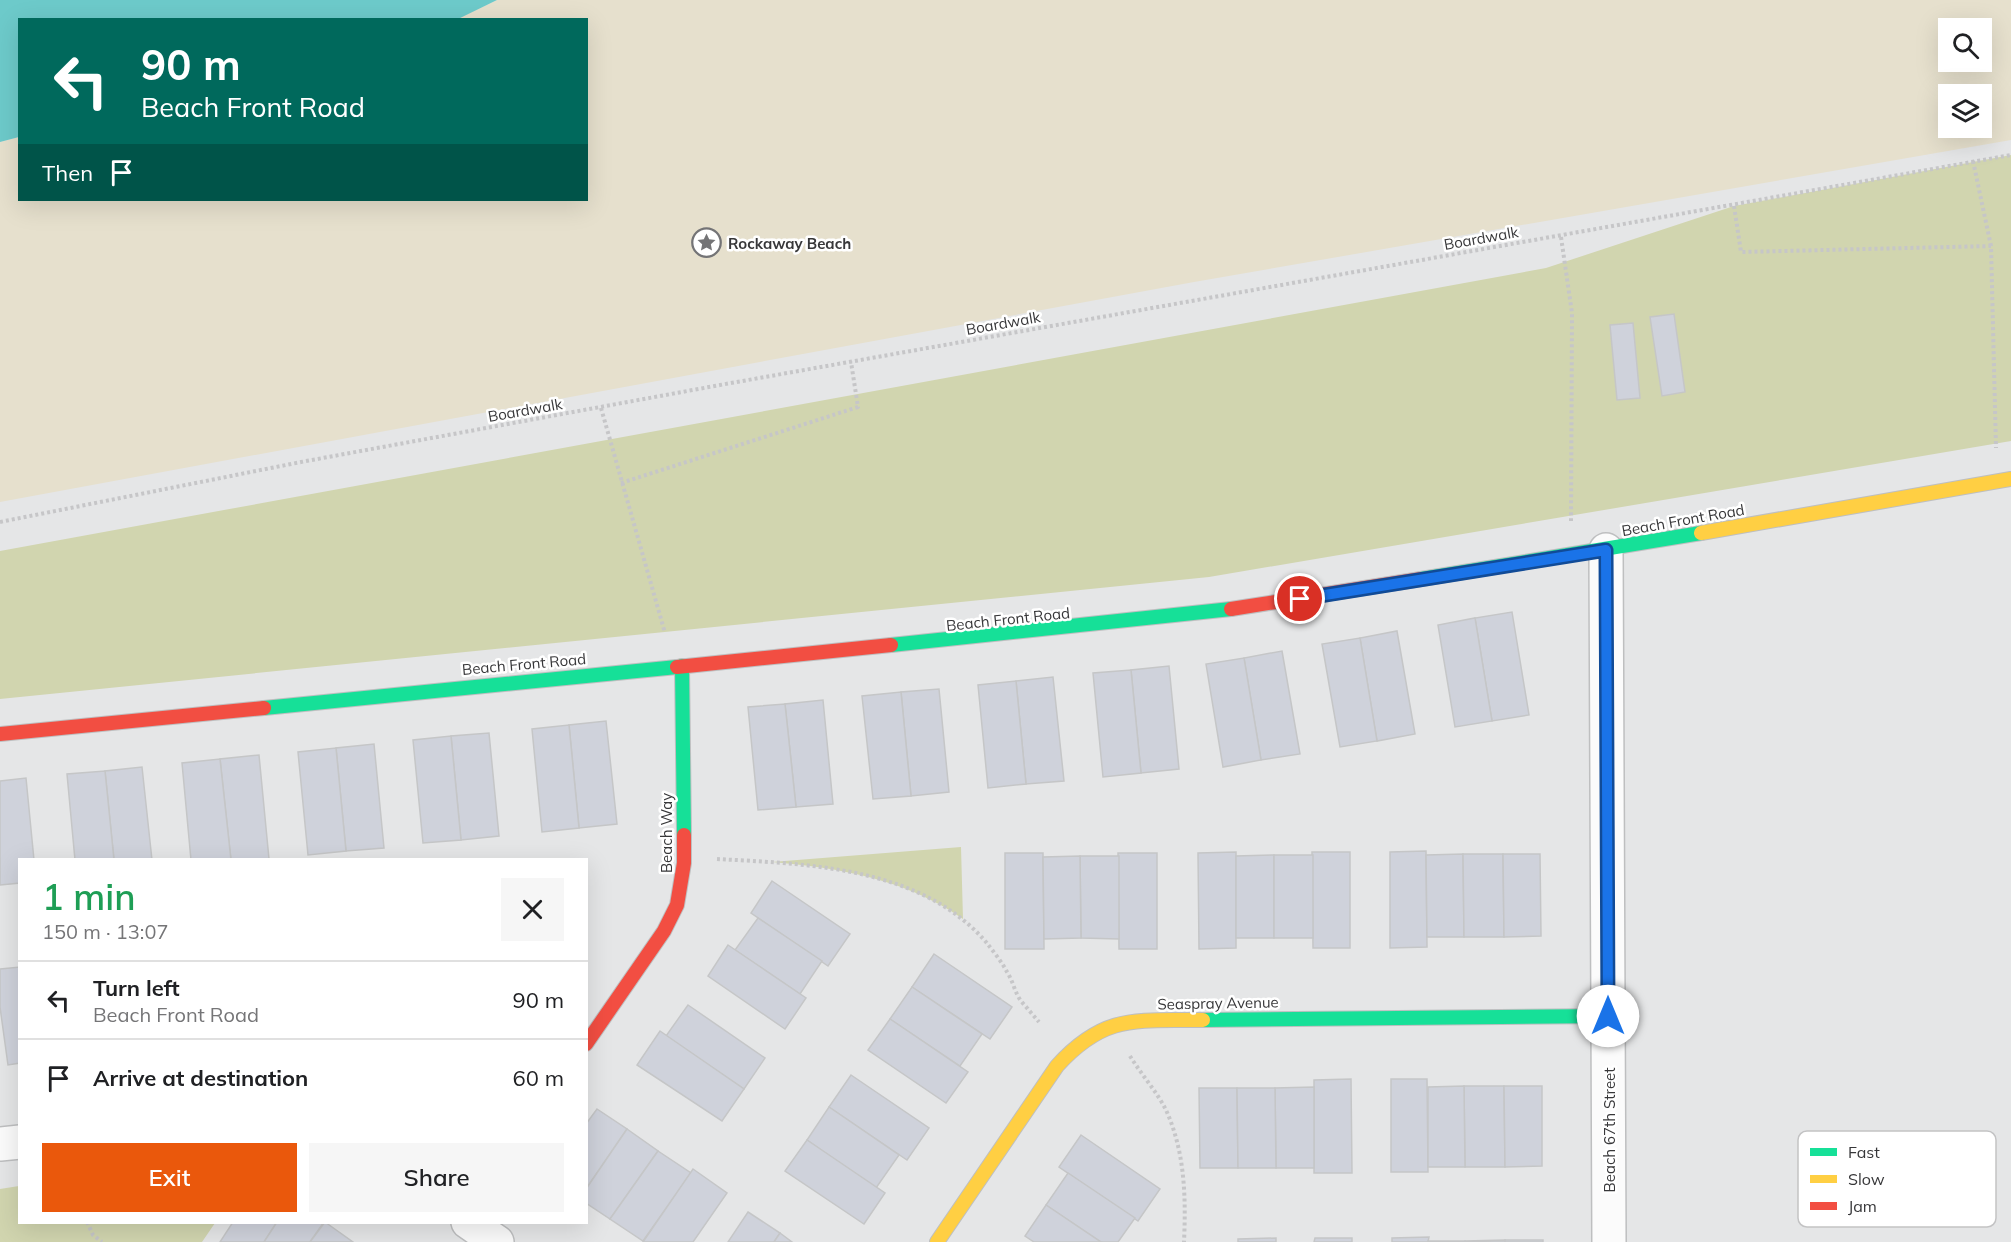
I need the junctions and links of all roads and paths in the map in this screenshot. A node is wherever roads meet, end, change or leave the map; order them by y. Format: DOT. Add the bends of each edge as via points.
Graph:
graph roads {
  1 [pos="2011,155"];
  2 [pos="1973,161"];
  3 [pos="1734,206"];
  4 [pos="1561,237"];
  5 [pos="1991,246"];
  6 [pos="851,362"];
  7 [pos="601,408"];
  8 [pos="2011,479"];
  9 [pos="1997,481"];
  10 [pos="621,483"];
  11 [pos="0,522"];
  12 [pos="1606,550"];
  13 [pos="1563,557"];
  14 [pos="682,666"];
  15 [pos="0,734"];
  16 [pos="684,863"];
  17 [pos="1608,1016"];
  18 [pos="1040,1022"];
  19 [pos="588,1041"];
  20 [pos="1130,1056"];
  21 [pos="18,1142"];
  22 [pos="0,1144"];
  23 [pos="88,1224"];
  24 [pos="471,1224"];
  25 [pos="101,1242"];
  26 [pos="497,1242"];
  27 [pos="937,1242"];
  28 [pos="1185,1242"];
  29 [pos="1609,1242"];
  1 -- 2 [label="path, Boardwalk"];
  2 -- 3 [label="path, Boardwalk"];
  2 -- 5 [label="path"];
  3 -- 4 [label="path, Boardwalk"];
  3 -- 5 [label="path" via="1741,252"];
  4 -- 6 [label="path, Boardwalk"];
  4 -- 13 [label="path" via="1572,313 1571,525"];
  5 -- 9 [label="path"];
  6 -- 7 [label="path, Boardwalk"];
  6 -- 10 [label="path" via="858,407"];
  7 -- 10 [label="path"];
  7 -- 11 [label="path, Boardwalk"];
  8 -- 9 [label="street, Beach Front Road"];
  9 -- 12 [label="street, Beach Front Road"];
  10 -- 14 [label="path" via="662,626"];
  12 -- 13 [label="street, Beach Front Road"];
  12 -- 17 [label="street, Beach 67th Street"];
  13 -- 14 [label="street, Beach Front Road" via="1195,615"];
  14 -- 15 [label="street, Beach Front Road"];
  14 -- 16 [label="street, Beach Way"];
  16 -- 18 [label="path" via="712,859 819,866 908,888 963,919 986,943 1007,972 1020,1000"];
  16 -- 19 [label="street, Beach Way" via="671,919"];
  17 -- 27 [label="street, Seaspray Avenue" via="1134,1021 1104,1026 1079,1041 1057,1066"];
  17 -- 29 [label="street, Beach 67th Street"];
  20 -- 28 [label="path" via="1165,1110 1176,1141 1185,1177"];
  21 -- 22 [label="street"];
  23 -- 25 [label="path"];
  24 -- 26 [label="street"];
}
